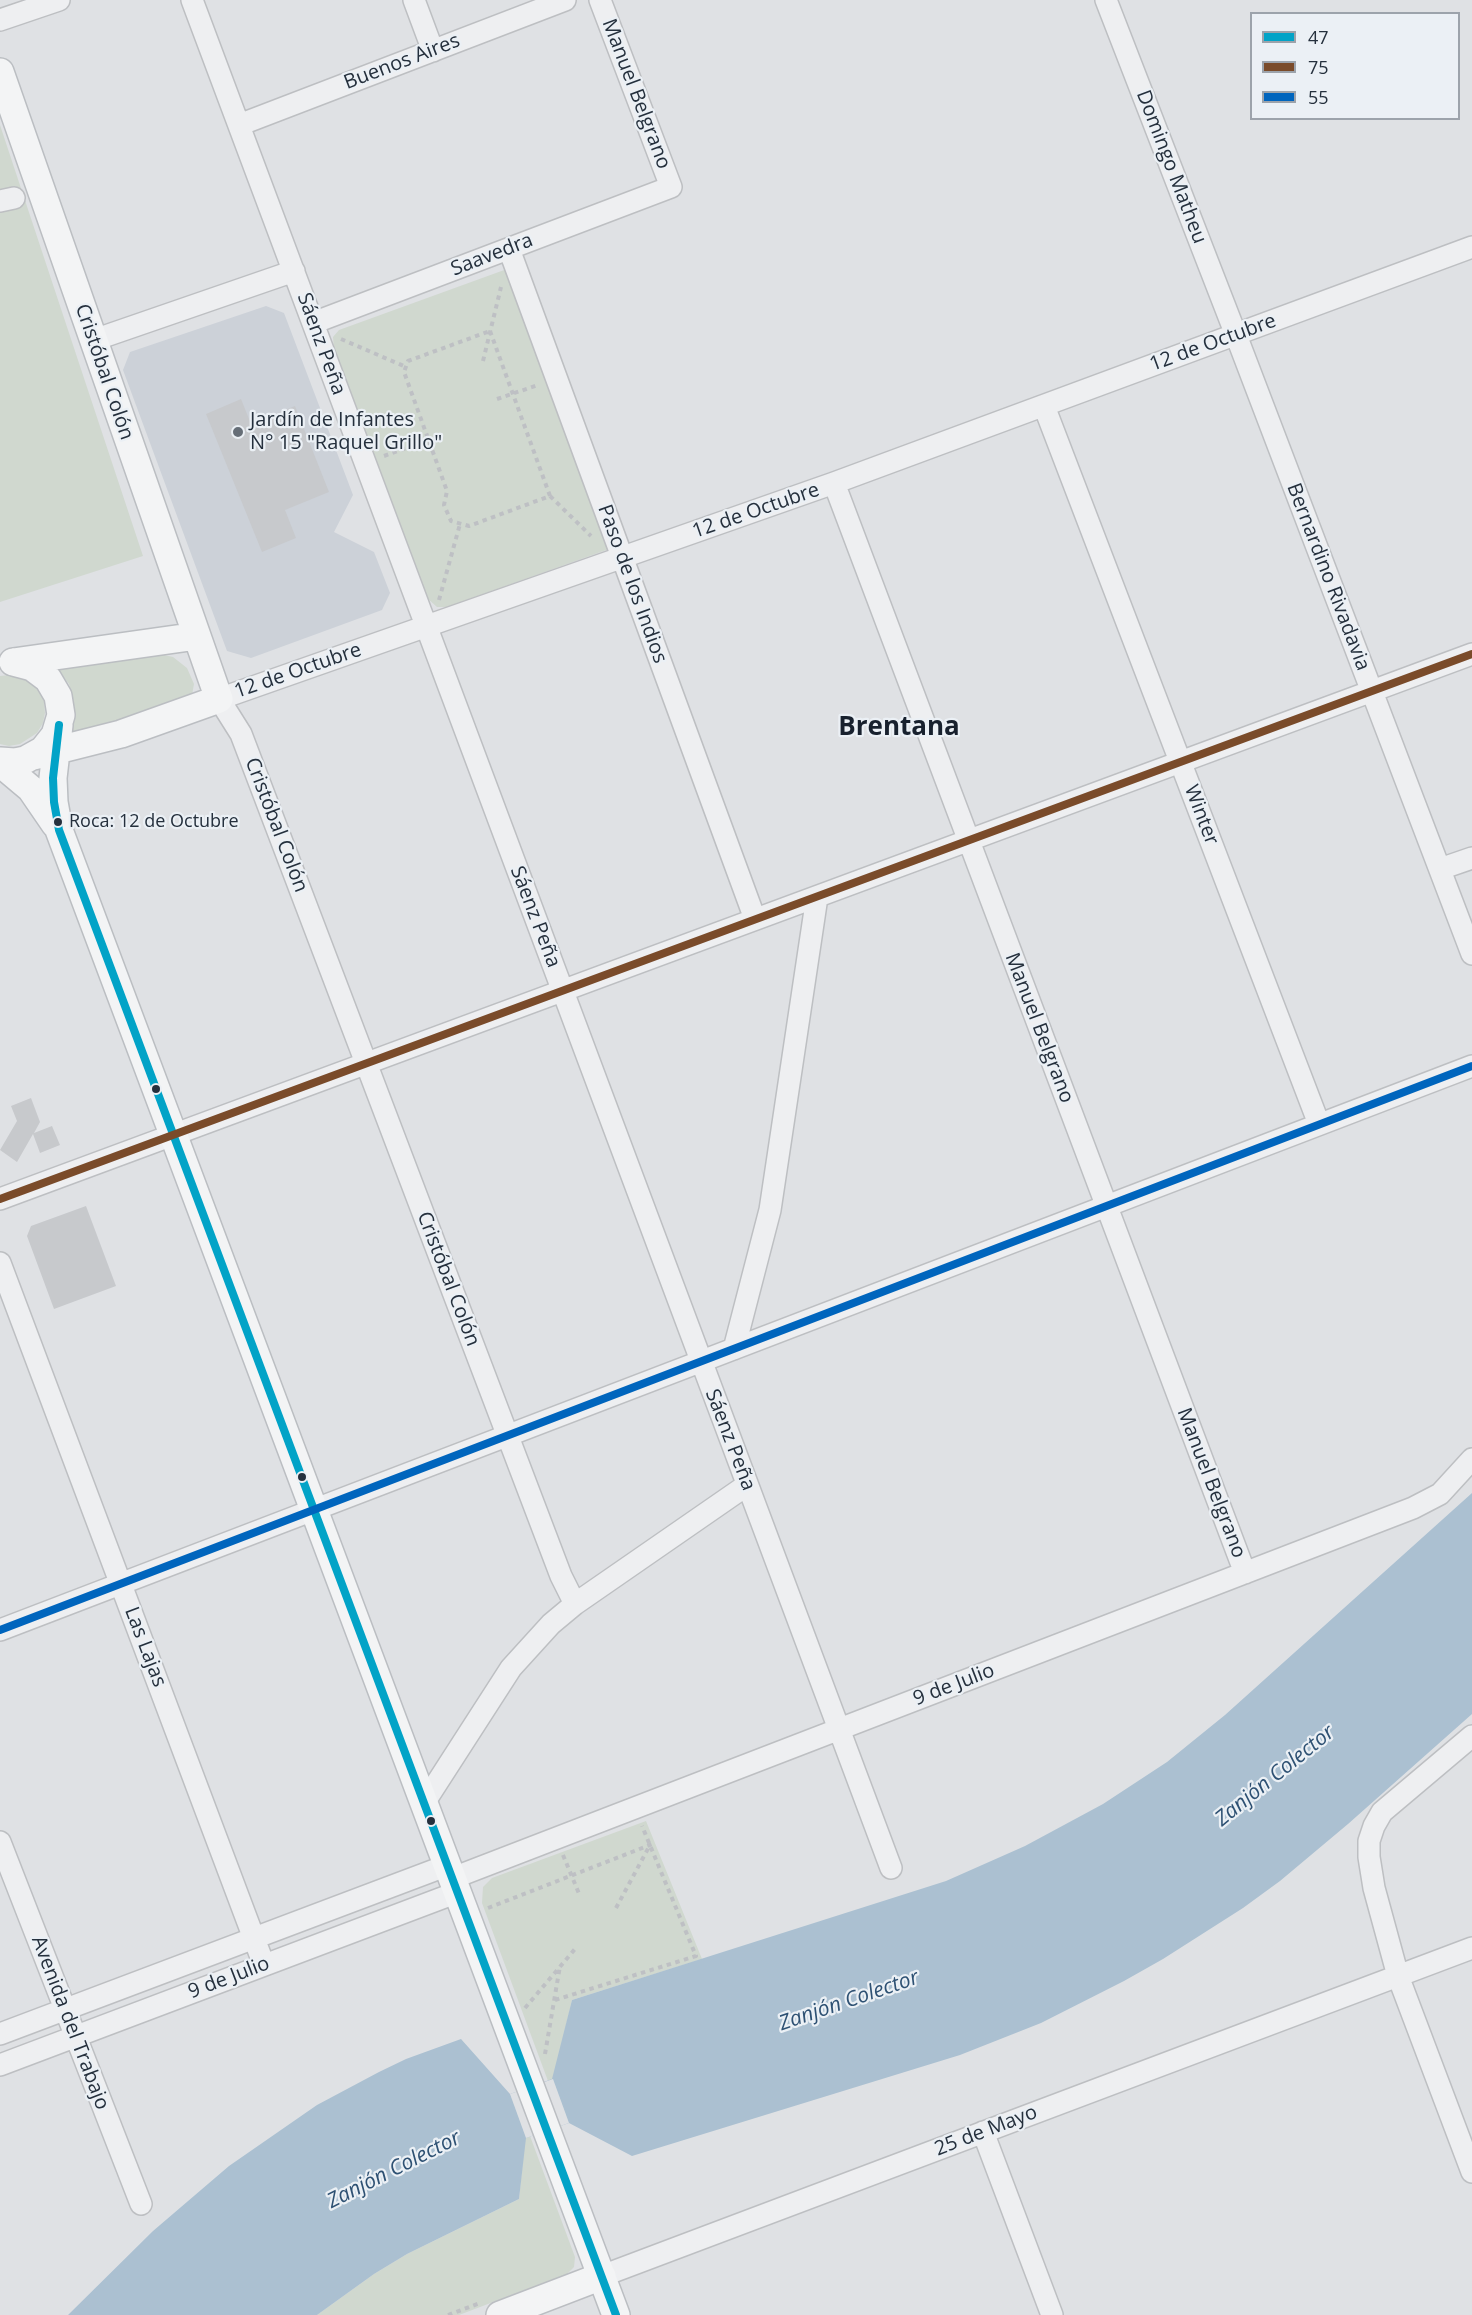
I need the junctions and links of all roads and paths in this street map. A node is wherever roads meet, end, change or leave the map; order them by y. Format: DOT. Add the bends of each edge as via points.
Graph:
graph roads {
  1 [pos="59,0"];
  2 [pos="192,0"];
  3 [pos="414,0"];
  4 [pos="565,0"];
  5 [pos="600,0"];
  6 [pos="1106,0"];
  7 [pos="0,20"];
  8 [pos="433,51"];
  9 [pos="0,72"];
  10 [pos="239,125"];
  11 [pos="671,187"];
  12 [pos="1472,247"];
  13 [pos="509,249"];
  14 [pos="294,271"];
  15 [pos="507,288"];
  16 [pos="313,323"];
  17 [pos="490,331"];
  18 [pos="346,334"];
  19 [pos="1236,334"];
  20 [pos="341,339"];
  21 [pos="93,340"];
  22 [pos="341,347"];
  23 [pos="483,361"];
  24 [pos="406,367"];
  25 [pos="541,384"];
  26 [pos="513,393"];
  27 [pos="497,399"];
  28 [pos="1044,406"];
  29 [pos="428,440"];
  30 [pos="386,467"];
  31 [pos="834,483"];
  32 [pos="550,496"];
  33 [pos="460,524"];
  34 [pos="591,537"];
  35 [pos="622,558"];
  36 [pos="434,596"];
  37 [pos="439,600"];
  38 [pos="446,601"];
  39 [pos="426,626"];
  40 [pos="196,636"];
  41 [pos="1472,654"];
  42 [pos="7,662"];
  43 [pos="1372,691"];
  44 [pos="219,699"];
  45 [pos="23,757"];
  46 [pos="1181,762"];
  47 [pos="59,830"];
  48 [pos="968,840"];
  49 [pos="1472,858"];
  50 [pos="1440,870"];
  51 [pos="817,897"];
  52 [pos="755,920"];
  53 [pos="1472,954"];
  54 [pos="563,991"];
  55 [pos="366,1063"];
  56 [pos="1472,1066"];
  57 [pos="1320,1124"];
  58 [pos="173,1135"];
  59 [pos="0,1199"];
  60 [pos="1106,1206"];
  61 [pos="0,1263"];
  62 [pos="734,1349"];
  63 [pos="701,1361"];
  64 [pos="508,1436"];
  65 [pos="1472,1459"];
  66 [pos="747,1485"];
  67 [pos="314,1510"];
  68 [pos="1245,1573"];
  69 [pos="121,1584"];
  70 [pos="575,1604"];
  71 [pos="0,1630"];
  72 [pos="839,1730"];
  73 [pos="1472,1736"];
  74 [pos="424,1803"];
  75 [pos="641,1822"];
  76 [pos="0,1842"];
  77 [pos="652,1844"];
  78 [pos="562,1852"];
  79 [pos="891,1868"];
  80 [pos="571,1875"];
  81 [pos="453,1878"];
  82 [pos="580,1896"];
  83 [pos="616,1908"];
  84 [pos="485,1909"];
  85 [pos="254,1938"];
  86 [pos="1472,1948"];
  87 [pos="575,1949"];
  88 [pos="264,1965"];
  89 [pos="561,1966"];
  90 [pos="1398,1976"];
  91 [pos="555,2000"];
  92 [pos="65,2009"];
  93 [pos="524,2009"];
  94 [pos="0,2034"];
  95 [pos="76,2036"];
  96 [pos="543,2061"];
  97 [pos="0,2065"];
  98 [pos="983,2132"];
  99 [pos="1472,2172"];
  100 [pos="141,2205"];
  101 [pos="602,2276"];
  102 [pos="495,2307"];
  103 [pos="448,2315"];
  104 [pos="616,2315"];
  105 [pos="1052,2315"];
  1 -- 7 [label="street"];
  2 -- 10 [label="street, Sáenz Peña"];
  3 -- 8 [label="street"];
  4 -- 8 [label="street, Buenos Aires"];
  5 -- 11 [label="street, Manuel Belgrano"];
  6 -- 19 [label="street, Domingo Matheu"];
  8 -- 10 [label="street, Buenos Aires"];
  9 -- 21 [label="main road, Cristóbal Colón"];
  10 -- 14 [label="street, Sáenz Peña"];
  11 -- 13 [label="street, Saavedra"];
  12 -- 19 [label="street, 12 de Octubre"];
  13 -- 16 [label="street, Saavedra"];
  13 -- 35 [label="street, Paso de los Indios"];
  14 -- 16 [label="street, Sáenz Peña"];
  14 -- 21 [label="street"];
  15 -- 17 [label="path" via="503,278"];
  16 -- 39 [label="street, Sáenz Peña"];
  17 -- 23 [label="path"];
  17 -- 24 [label="path" via="408,361"];
  17 -- 26 [label="path"];
  18 -- 20 [label="path"];
  19 -- 28 [label="street, 12 de Octubre"];
  19 -- 43 [label="street, Bernardino Rivadavia"];
  20 -- 22 [label="path"];
  20 -- 24 [label="path"];
  21 -- 40 [label="main road, Cristóbal Colón"];
  24 -- 29 [label="path" via="404,372"];
  25 -- 26 [label="path"];
  26 -- 27 [label="path"];
  26 -- 32 [label="path"];
  28 -- 31 [label="street, 12 de Octubre"];
  28 -- 46 [label="street, Winter"];
  29 -- 30 [label="path" via="382,456"];
  29 -- 33 [label="path" via="447,491 444,505 451,521"];
  31 -- 35 [label="street, 12 de Octubre"];
  31 -- 48 [label="street, Manuel Belgrano"];
  32 -- 33 [label="path" via="469,526"];
  32 -- 34 [label="path"];
  33 -- 37 [label="path"];
  35 -- 39 [label="street, 12 de Octubre"];
  35 -- 52 [label="street, Paso de los Indios"];
  36 -- 37 [label="path"];
  37 -- 38 [label="path"];
  39 -- 44 [label="street, 12 de Octubre"];
  39 -- 54 [label="street, Sáenz Peña"];
  40 -- 42 [label="main road"];
  40 -- 44 [label="main road, Cristóbal Colón"];
  41 -- 43 [label="street"];
  42 -- 45 [label="main road" via="32,667 48,679 60,705"];
  43 -- 46 [label="street"];
  43 -- 50 [label="street, Bernardino Rivadavia"];
  44 -- 45 [label="main road, 12 de Octubre" via="121,734"];
  44 -- 55 [label="street, Cristóbal Colón" via="241,734"];
  45 -- 47 [label="main road" via="31,789"];
  45 -- 47 [label="main road" via="53,790"];
  46 -- 48 [label="street"];
  46 -- 57 [label="street, Winter"];
  47 -- 58 [label="main road"];
  48 -- 51 [label="street"];
  48 -- 60 [label="street, Manuel Belgrano"];
  49 -- 50 [label="street"];
  50 -- 53 [label="street, Bernardino Rivadavia"];
  51 -- 52 [label="street"];
  51 -- 62 [label="street" via="772,1199"];
  52 -- 54 [label="street"];
  54 -- 55 [label="street"];
  54 -- 63 [label="street, Sáenz Peña"];
  55 -- 58 [label="street"];
  55 -- 64 [label="street, Cristóbal Colón"];
  56 -- 57 [label="street"];
  57 -- 60 [label="street"];
  58 -- 59 [label="street"];
  58 -- 67 [label="main road"];
  60 -- 62 [label="street"];
  60 -- 68 [label="street, Manuel Belgrano"];
  61 -- 69 [label="street, Las Lajas"];
  62 -- 63 [label="street"];
  63 -- 64 [label="street"];
  63 -- 66 [label="street, Sáenz Peña"];
  64 -- 67 [label="street"];
  64 -- 70 [label="street, Cristóbal Colón"];
  65 -- 68 [label="street, 9 de Julio" via="1440,1494 1413,1508"];
  66 -- 70 [label="street"];
  66 -- 72 [label="street, Sáenz Peña"];
  67 -- 69 [label="street"];
  67 -- 74 [label="main road"];
  68 -- 72 [label="street, 9 de Julio"];
  69 -- 71 [label="street"];
  69 -- 85 [label="street, Las Lajas"];
  70 -- 74 [label="street" via="511,1668"];
  72 -- 79 [label="street, Sáenz Peña"];
  72 -- 81 [label="street, 9 de Julio"];
  73 -- 90 [label="street" via="1382,1812 1369,1841 1372,1881"];
  74 -- 81 [label="main road"];
  75 -- 77 [label="path"];
  76 -- 92 [label="street, Avenida del Trabajo"];
  77 -- 80 [label="path"];
  77 -- 83 [label="path"];
  77 -- 91 [label="path" via="696,1956"];
  78 -- 80 [label="path"];
  80 -- 82 [label="path"];
  80 -- 84 [label="path"];
  81 -- 85 [label="street, 9 de Julio"];
  81 -- 88 [label="street, 9 de Julio"];
  81 -- 101 [label="main road"];
  85 -- 88 [label="street, Las Lajas"];
  85 -- 92 [label="street, 9 de Julio"];
  86 -- 90 [label="street, 25 de Mayo"];
  87 -- 89 [label="path"];
  88 -- 95 [label="street, 9 de Julio"];
  89 -- 91 [label="path"];
  89 -- 93 [label="path"];
  90 -- 98 [label="street, 25 de Mayo"];
  90 -- 99 [label="street"];
  91 -- 96 [label="path"];
  92 -- 94 [label="street, 9 de Julio"];
  92 -- 95 [label="street, Avenida del Trabajo"];
  95 -- 97 [label="street, 9 de Julio"];
  95 -- 100 [label="street, Avenida del Trabajo"];
  98 -- 101 [label="street, 25 de Mayo"];
  98 -- 105 [label="street"];
  101 -- 102 [label="main road, 25 de Mayo"];
  101 -- 104 [label="main road"];
  102 -- 103 [label="path"];
}
